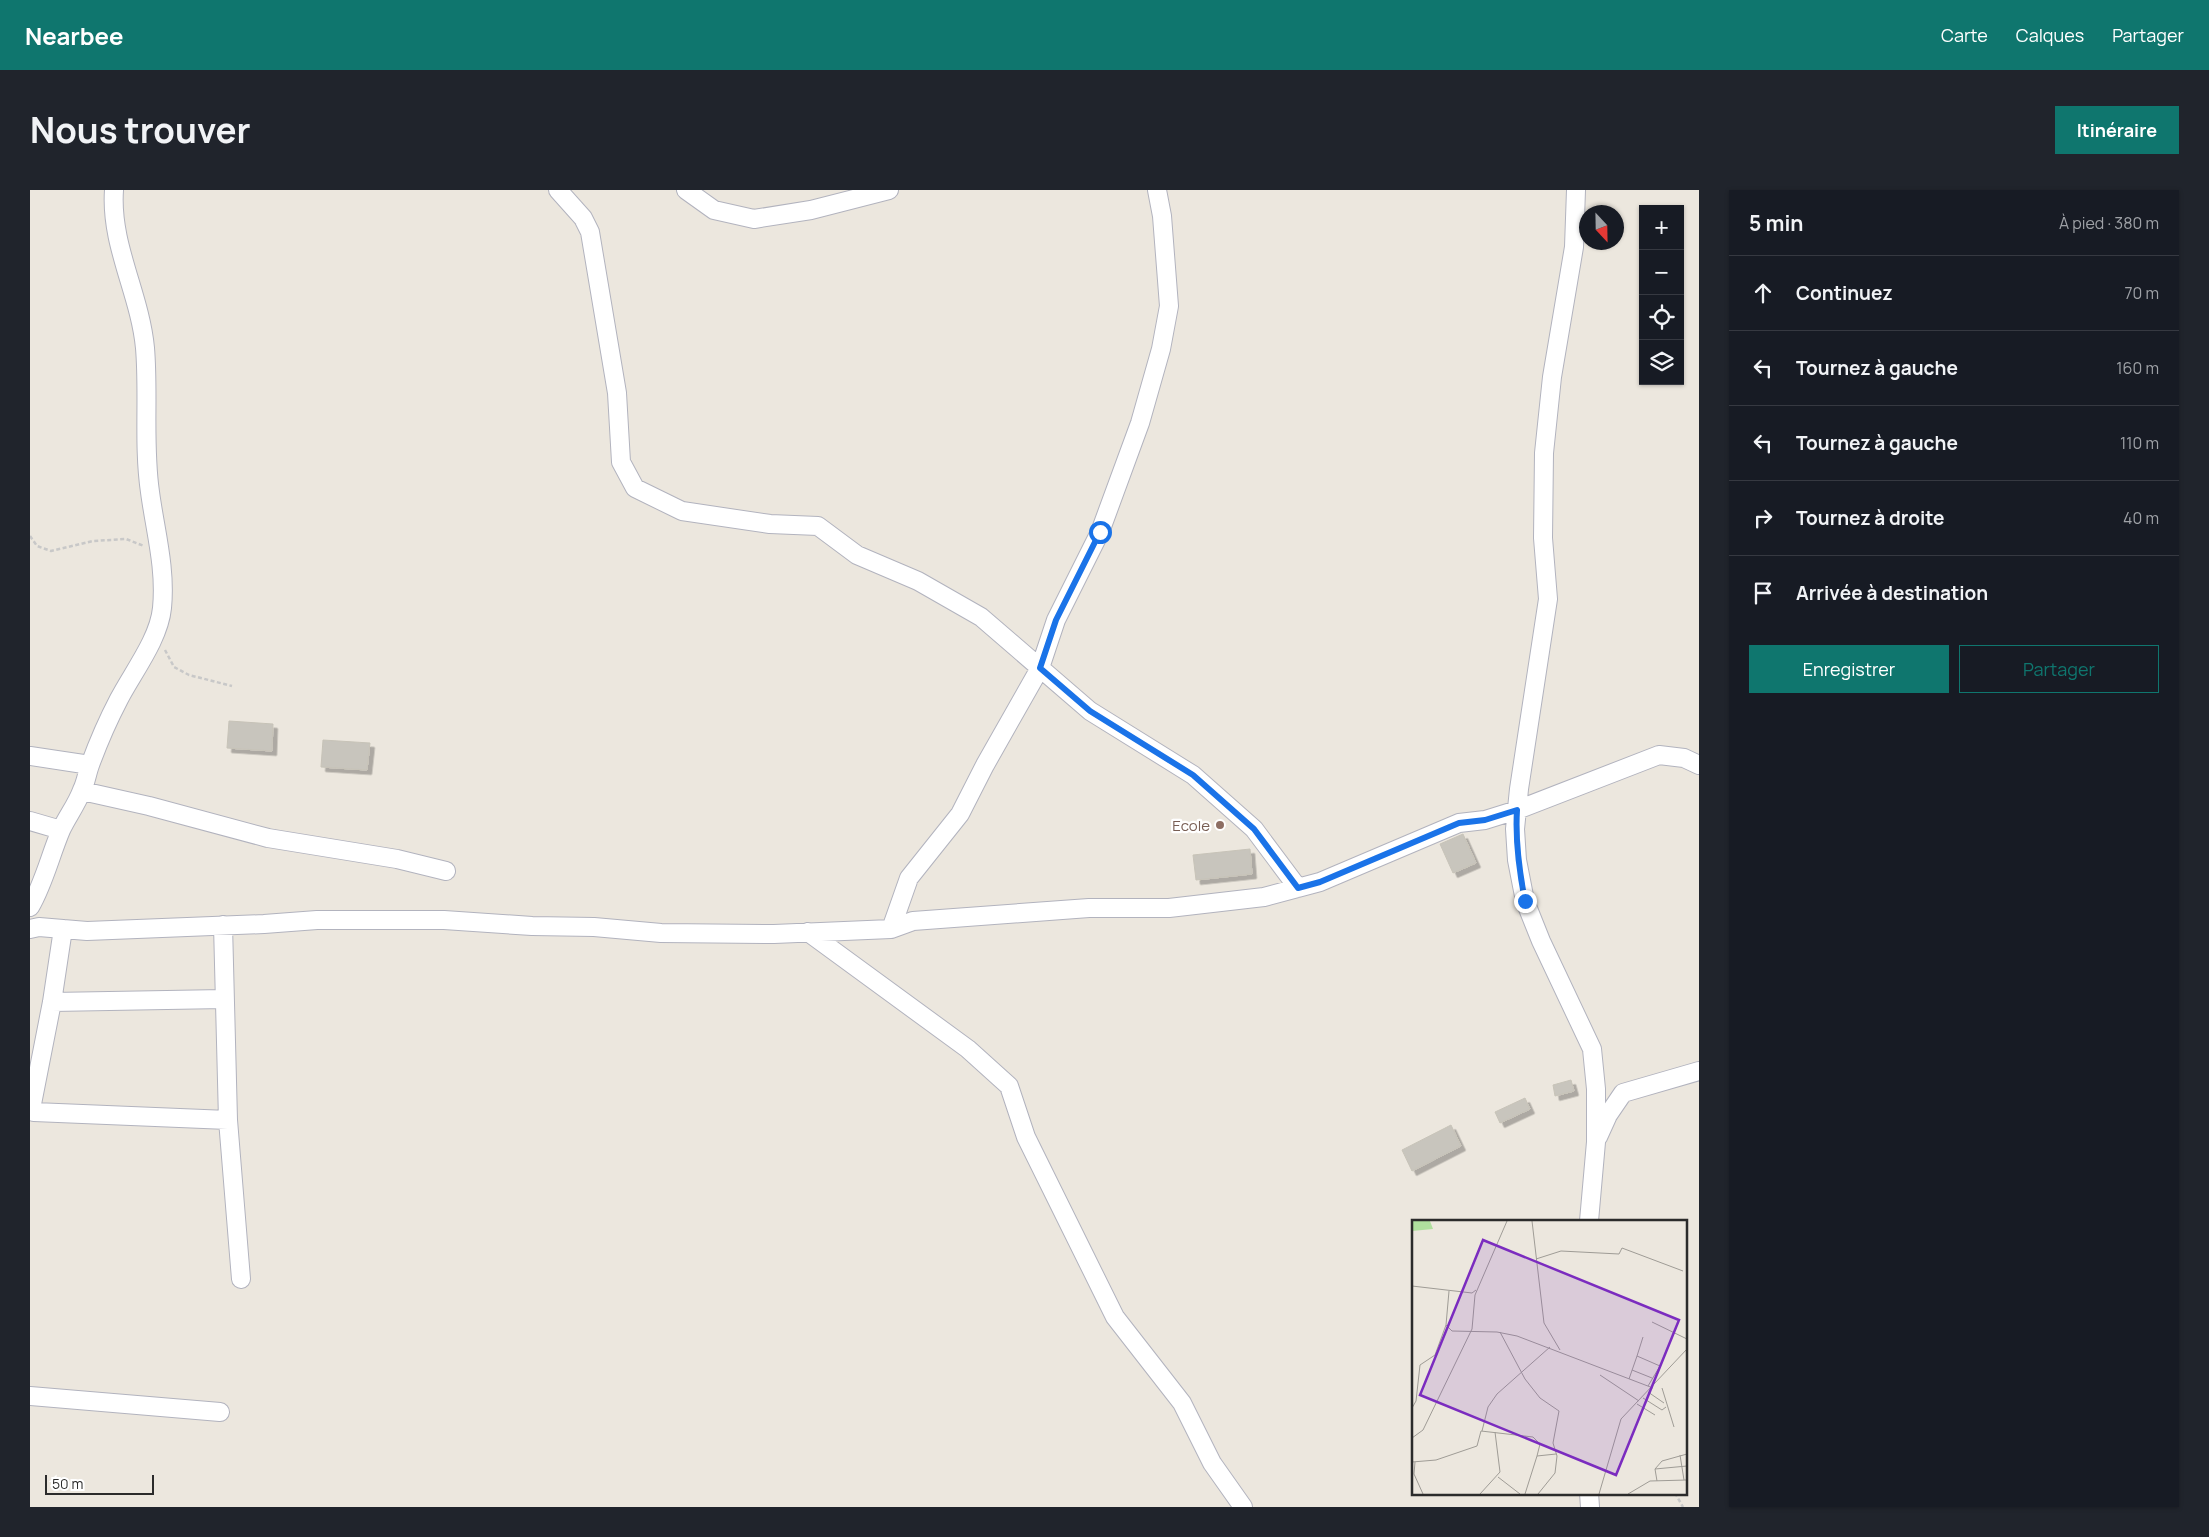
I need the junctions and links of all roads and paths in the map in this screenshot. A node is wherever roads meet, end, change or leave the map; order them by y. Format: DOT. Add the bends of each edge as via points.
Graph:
graph roads {
  1 [pos="114,190"];
  2 [pos="558,190"];
  3 [pos="686,190"];
  4 [pos="889,190"];
  5 [pos="1157,190"];
  6 [pos="1576,190"];
  7 [pos="30,536"];
  8 [pos="160,551"];
  9 [pos="164,642"];
  10 [pos="1040,668"];
  11 [pos="232,686"];
  12 [pos="30,756"];
  13 [pos="90,765"];
  14 [pos="1699,765"];
  15 [pos="82,791"];
  16 [pos="1517,810"];
  17 [pos="30,821"];
  18 [pos="62,830"];
  19 [pos="446,871"];
  20 [pos="36,885"];
  21 [pos="1298,888"];
  22 [pos="30,907"];
  23 [pos="223,925"];
  24 [pos="30,929"];
  25 [pos="891,929"];
  26 [pos="63,930"];
  27 [pos="808,932"];
  28 [pos="224,999"];
  29 [pos="52,1002"];
  30 [pos="1699,1071"];
  31 [pos="1594,1074"];
  32 [pos="1623,1093"];
  33 [pos="228,1120"];
  34 [pos="1596,1142"];
  35 [pos="1589,1220"];
  36 [pos="241,1279"];
  37 [pos="30,1396"];
  38 [pos="220,1412"];
  39 [pos="1589,1494"];
  40 [pos="1676,1494"];
  41 [pos="1243,1507"];
  42 [pos="1590,1507"];
  43 [pos="1683,1507"];
  1 -- 8 [label="street" via="118,245 137,303 145,347 150,492"];
  2 -- 10 [label="street" via="583,218 590,232 617,393 621,462 635,488 682,511 770,524 818,526 857,555 918,581 982,617"];
  3 -- 4 [label="street" via="714,210 754,219 811,210"];
  5 -- 10 [label="street" via="1169,306 1160,349 1140,423 1100,532 1056,620"];
  6 -- 16 [label="street" via="1574,247 1552,377 1544,453 1543,538 1548,598"];
  7 -- 8 [label="path" via="37,546 51,551 93,541 126,539"];
  8 -- 13 [label="street" via="162,609 156,630 119,699"];
  9 -- 11 [label="path" via="174,667"];
  10 -- 21 [label="street" via="1090,711 1193,775 1254,829"];
  10 -- 25 [label="street" via="960,814 909,878"];
  12 -- 13 [label="street"];
  13 -- 15 [label="street"];
  14 -- 16 [label="street" via="1684,758 1659,755"];
  15 -- 18 [label="street"];
  15 -- 19 [label="street" via="268,838 397,859"];
  16 -- 21 [label="street" via="1485,820 1459,823 1320,882"];
  16 -- 31 [label="street" via="1515,829 1525,901 1592,1049"];
  17 -- 18 [label="street"];
  18 -- 20 [label="street"];
  20 -- 22 [label="street"];
  21 -- 25 [label="street" via="1264,897 1169,908 1089,908 933,919 913,921"];
  23 -- 26 [label="street"];
  23 -- 27 [label="street" via="318,920 444,920 661,933"];
  23 -- 28 [label="street"];
  24 -- 26 [label="street"];
  25 -- 27 [label="street"];
  26 -- 29 [label="street"];
  27 -- 41 [label="street" via="968,1048 1008,1086 1026,1137 1115,1317 1182,1403 1212,1462"];
  28 -- 29 [label="street"];
  28 -- 33 [label="street"];
  29 -- 33 [label="street" via="32,1104 34,1112"];
  30 -- 32 [label="street"];
  31 -- 32 [label="street"];
  31 -- 34 [label="street"];
  32 -- 34 [label="street" via="1608,1115"];
  33 -- 36 [label="street"];
  34 -- 35 [label="street"];
  37 -- 38 [label="street"];
  39 -- 42 [label="street"];
  40 -- 43 [label="path"];
}
